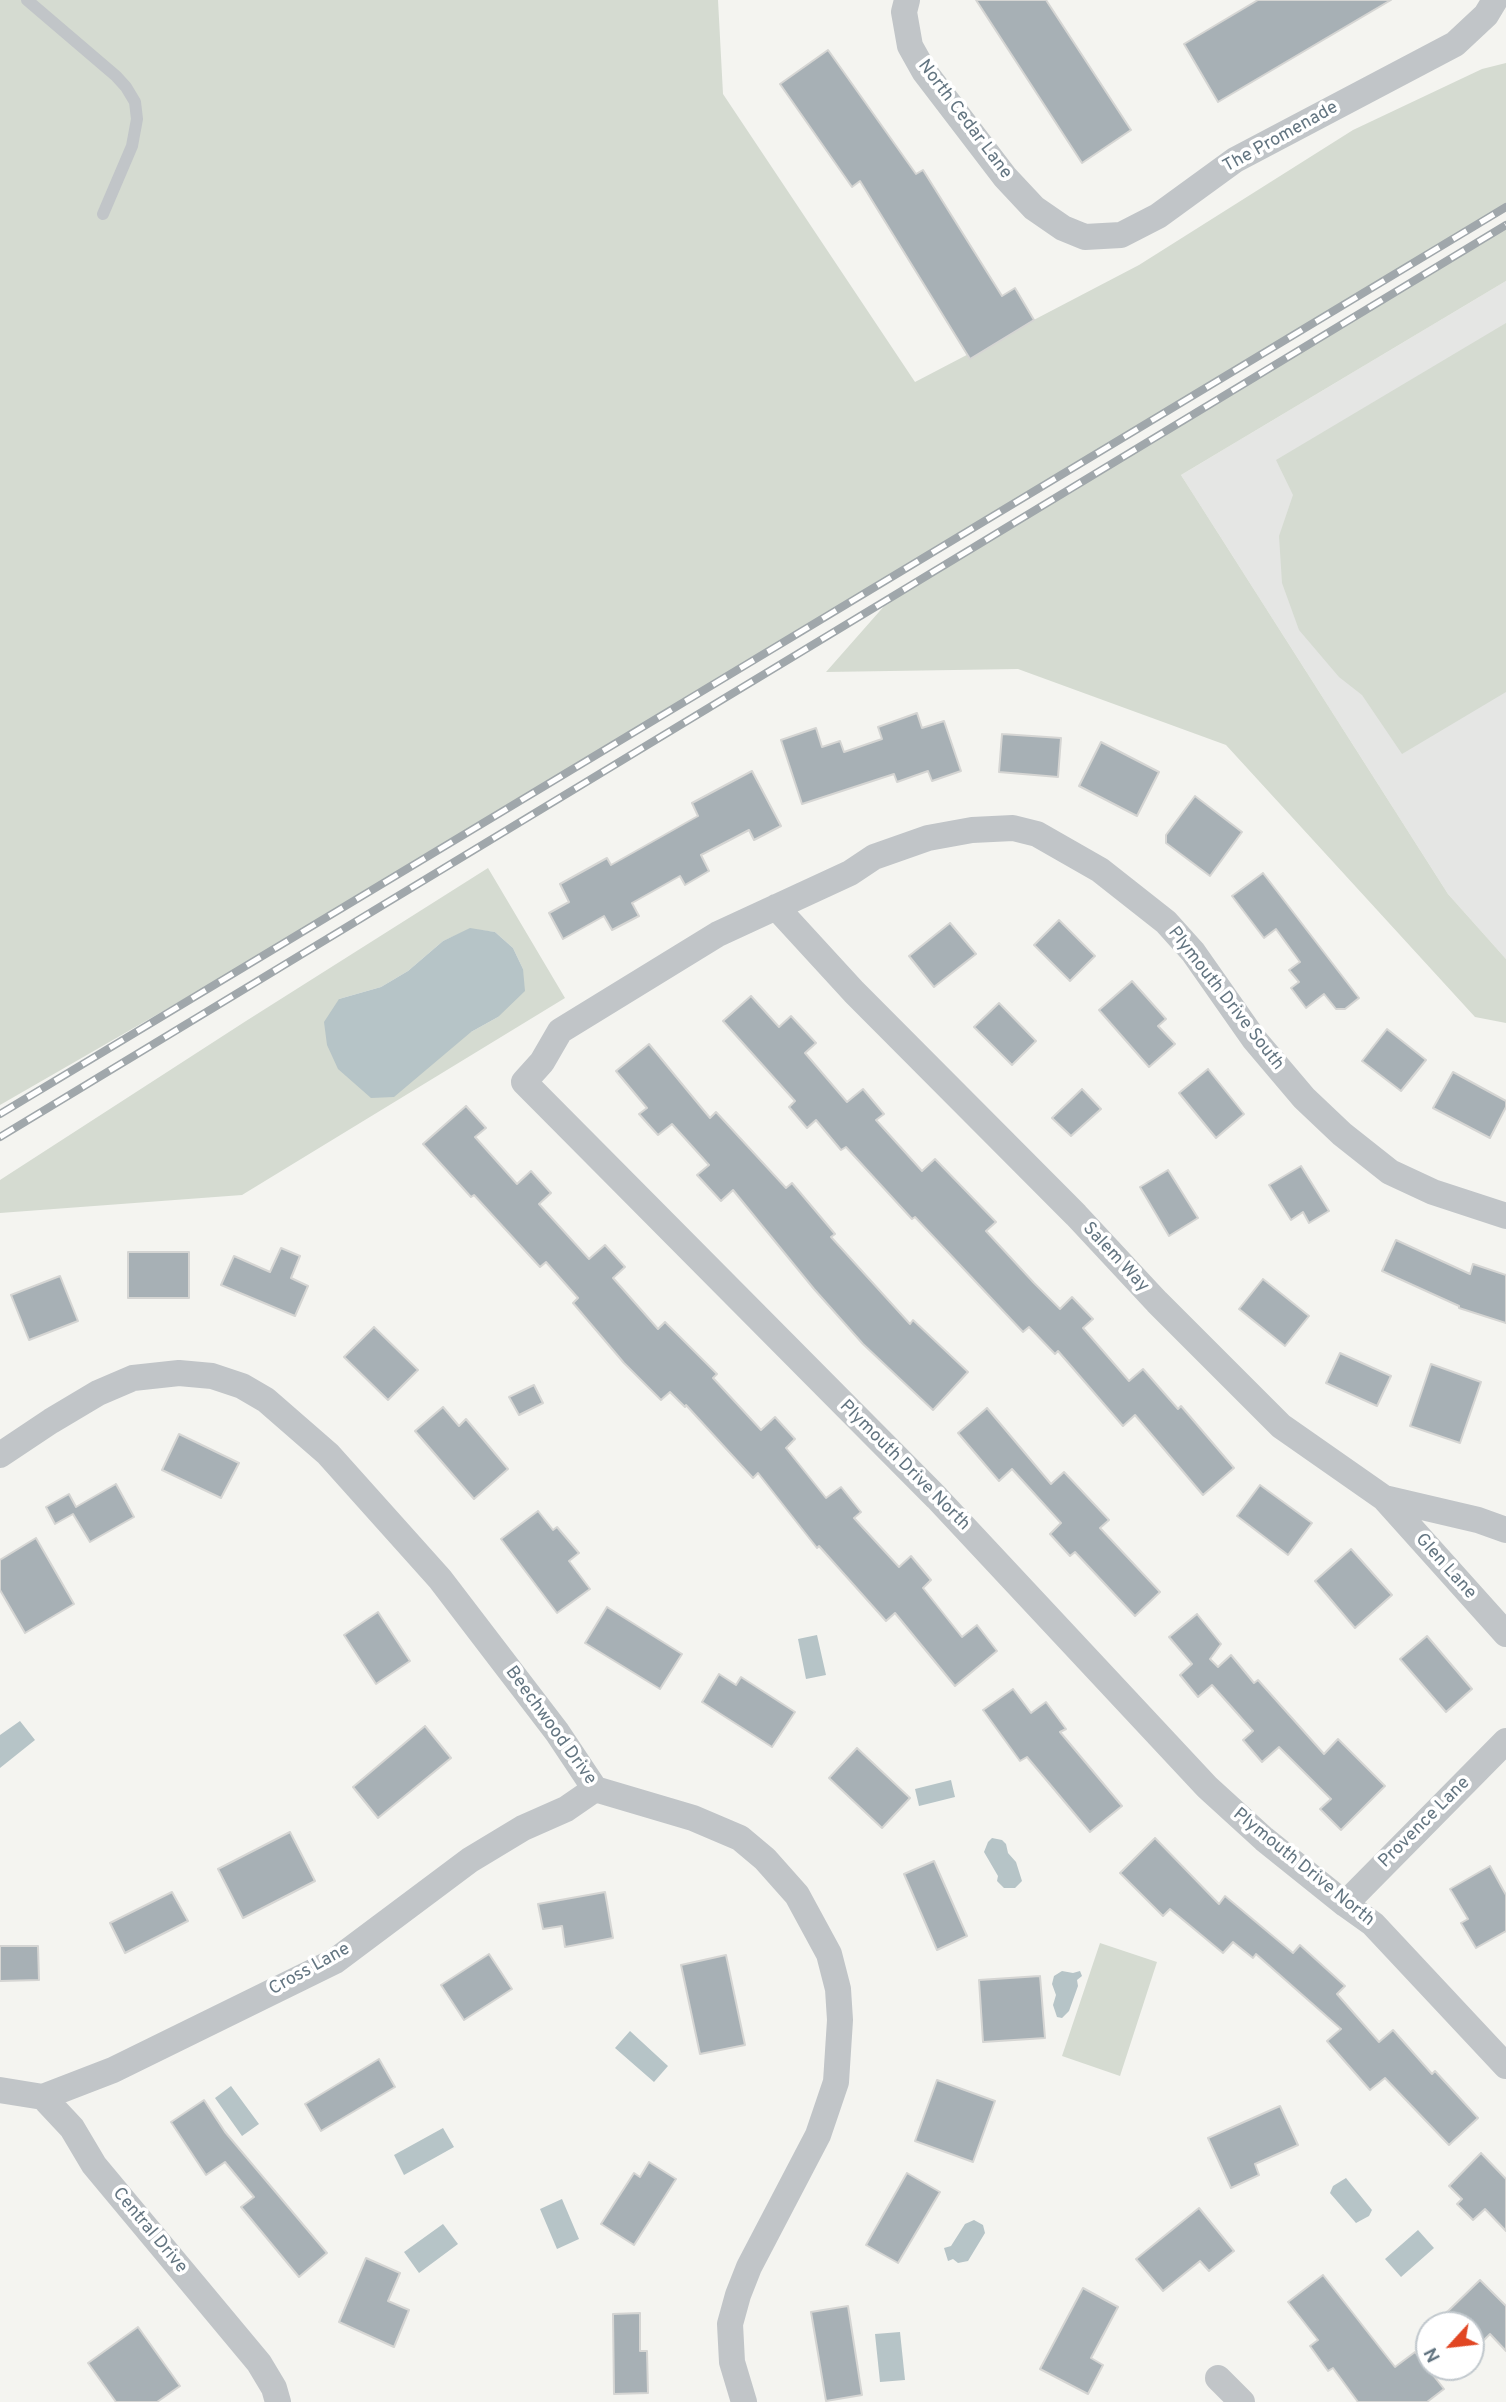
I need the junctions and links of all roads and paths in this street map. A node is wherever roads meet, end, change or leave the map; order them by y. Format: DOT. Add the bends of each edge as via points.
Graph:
graph roads {
  1 [pos="27,0"];
  2 [pos="907,0"];
  3 [pos="1495,0"];
  4 [pos="103,214"];
  5 [pos="1055,223"];
  6 [pos="776,907"];
  7 [pos="1506,1216"];
  8 [pos="0,1455"];
  9 [pos="1384,1498"];
  10 [pos="1506,1530"];
  11 [pos="1506,1634"];
  12 [pos="1506,1741"];
  13 [pos="595,1789"];
  14 [pos="1345,1904"];
  15 [pos="1506,2066"];
  16 [pos="0,2090"];
  17 [pos="43,2097"];
  18 [pos="1218,2378"];
  19 [pos="278,2402"];
  20 [pos="744,2402"];
  21 [pos="1242,2402"];
  1 -- 4 [label="lane" via="116,76 135,102 132,146"];
  2 -- 5 [label="street, North Cedar Lane" via="904,12 910,46 924,71 1005,177"];
  3 -- 5 [label="street, The Promenade" via="1455,44 1235,160 1158,216 1121,235 1085,237"];
  6 -- 7 [label="street, Plymouth Drive South" via="874,857 928,838 1013,828 1037,835 1100,870 1166,922 1193,951 1254,1039 1342,1134 1390,1172"];
  6 -- 9 [label="street, Salem Way" via="1281,1426"];
  6 -- 14 [label="street, Plymouth Drive North" via="718,934 560,1031 524,1082 937,1498 1207,1787"];
  8 -- 13 [label="street, Beechwood Drive" via="99,1393 133,1378 179,1373 242,1386 266,1400 328,1454 440,1578"];
  9 -- 10 [label="street, Salem Way"];
  9 -- 11 [label="street, Glen Lane"];
  12 -- 14 [label="street, Provence Lane"];
  13 -- 17 [label="street, Cross Lane" via="470,1860 335,1961 113,2070"];
  13 -- 20 [label="street, Beechwood Drive" via="693,1818 740,1838 797,1895 829,1954 838,1989 836,2082 818,2135 749,2267 730,2324 732,2362"];
  14 -- 15 [label="street, Plymouth Drive North" via="1373,1924"];
  16 -- 17 [label="street"];
  17 -- 19 [label="street, Central Drive" via="260,2363"];
  18 -- 21 [label="street"];
}
